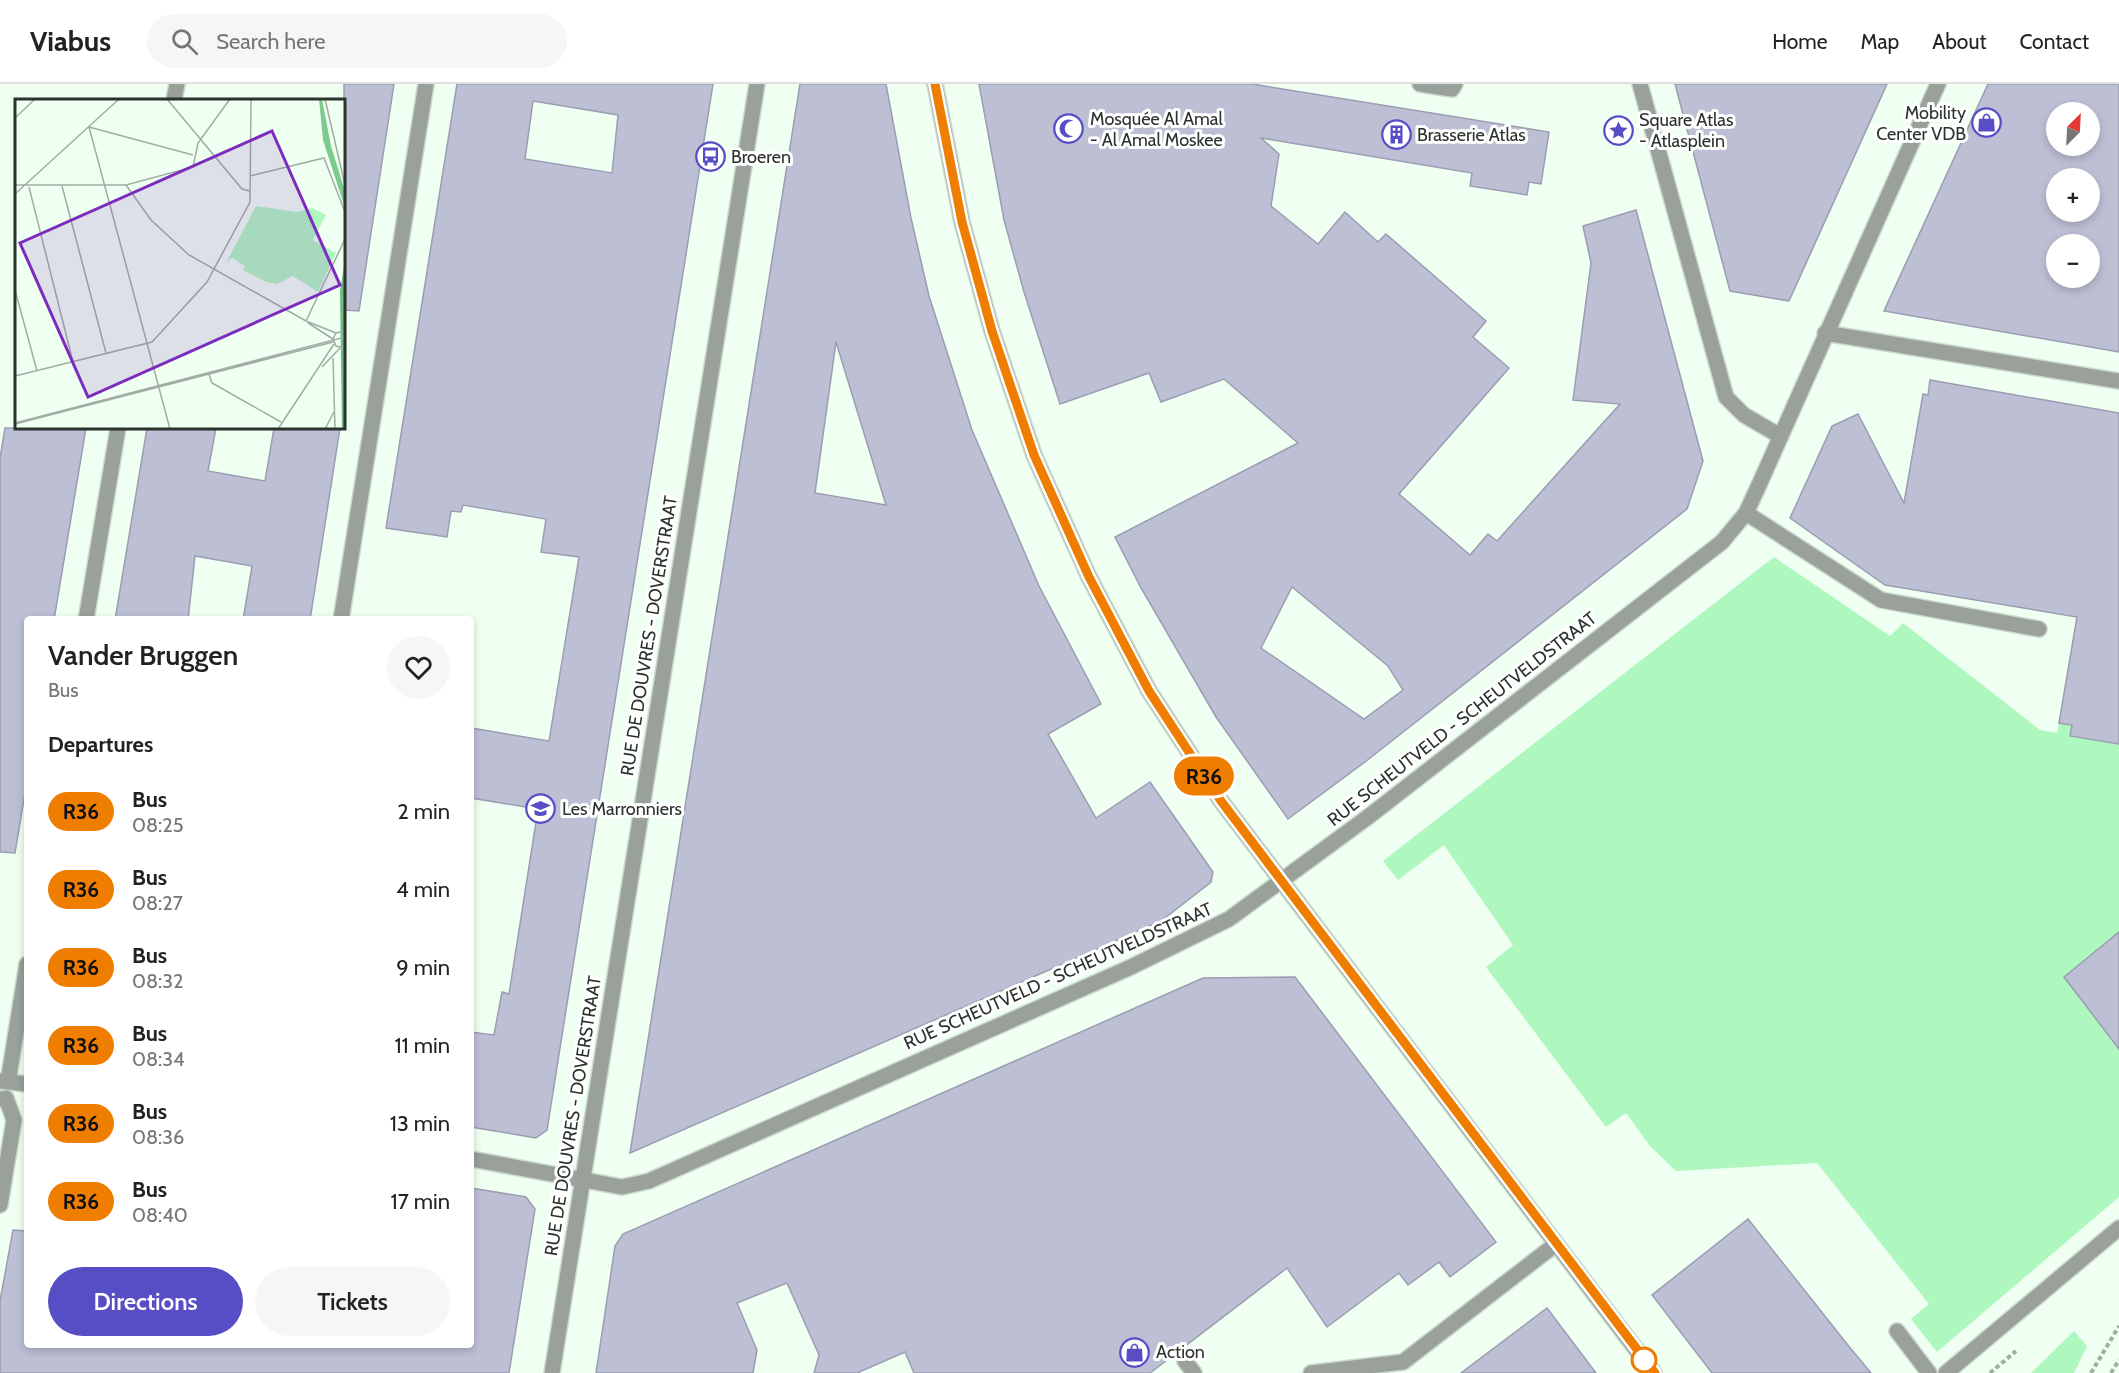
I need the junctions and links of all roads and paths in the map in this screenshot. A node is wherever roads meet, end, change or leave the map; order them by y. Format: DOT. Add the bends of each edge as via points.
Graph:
graph roads {
  1 [pos="177,84"];
  2 [pos="426,84"];
  3 [pos="757,84"];
  4 [pos="935,84"];
  5 [pos="1420,84"];
  6 [pos="1640,84"];
  7 [pos="1938,84"];
  8 [pos="1453,87"];
  9 [pos="174,99"];
  10 [pos="1825,333"];
  11 [pos="2119,381"];
  12 [pos="118,429"];
  13 [pos="1780,436"];
  14 [pos="1746,513"];
  15 [pos="87,616"];
  16 [pos="342,616"];
  17 [pos="2039,629"];
  18 [pos="1281,881"];
  19 [pos="24,979"];
  20 [pos="4,1082"];
  21 [pos="24,1084"];
  22 [pos="0,1099"];
  23 [pos="474,1160"];
  24 [pos="582,1179"];
  25 [pos="0,1205"];
  26 [pos="2119,1228"];
  27 [pos="1556,1244"];
  28 [pos="2119,1326"];
  29 [pos="1897,1331"];
  30 [pos="2119,1360"];
  31 [pos="552,1373"];
  32 [pos="1311,1373"];
  33 [pos="1654,1373"];
  34 [pos="1929,1373"];
  35 [pos="1946,1373"];
  36 [pos="2091,1373"];
  37 [pos="2112,1373"];
  1 -- 9 [label="street"];
  2 -- 16 [label="street"];
  3 -- 24 [label="street, RUE DE DOUVRES - DOVERSTRAAT"];
  4 -- 18 [label="street" via="962,222 992,331 1034,455 1089,577 1149,691 1221,801"];
  5 -- 8 [label="street"];
  6 -- 13 [label="street" via="1726,397 1744,415"];
  7 -- 10 [label="street, RUE SCHEUTVELD - SCHEUTVELDSTRAAT"];
  10 -- 11 [label="street"];
  10 -- 13 [label="street, RUE SCHEUTVELD - SCHEUTVELDSTRAAT"];
  12 -- 15 [label="street"];
  13 -- 14 [label="street, RUE SCHEUTVELD - SCHEUTVELDSTRAAT"];
  14 -- 17 [label="street" via="1881,600"];
  14 -- 18 [label="street, RUE SCHEUTVELD - SCHEUTVELDSTRAAT" via="1722,542"];
  18 -- 24 [label="street, RUE SCHEUTVELD - SCHEUTVELDSTRAAT" via="1192,940 649,1180 622,1187"];
  18 -- 27 [label="street"];
  19 -- 20 [label="street"];
  20 -- 21 [label="street"];
  22 -- 25 [label="street" via="6,1098 14,1120"];
  23 -- 24 [label="street, RUE SCHEUTVELD - SCHEUTVELDSTRAAT"];
  24 -- 31 [label="street, RUE DE DOUVRES - DOVERSTRAAT"];
  26 -- 35 [label="street"];
  27 -- 32 [label="street" via="1403,1362"];
  27 -- 33 [label="street"];
  28 -- 36 [label="path"];
  29 -- 34 [label="street"];
  30 -- 37 [label="path"];
}
